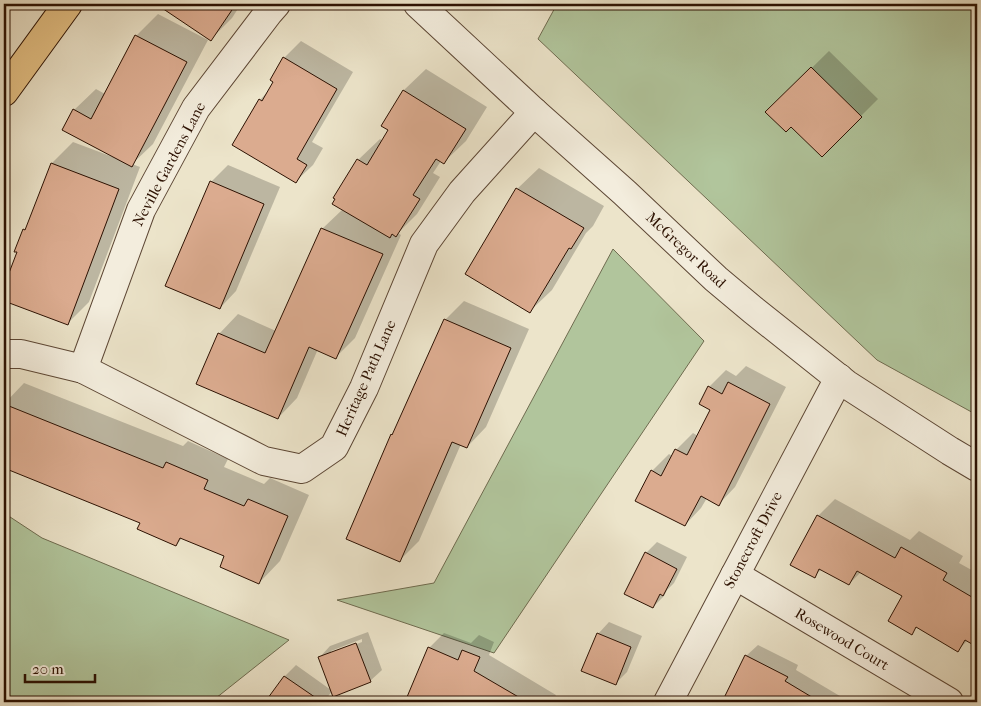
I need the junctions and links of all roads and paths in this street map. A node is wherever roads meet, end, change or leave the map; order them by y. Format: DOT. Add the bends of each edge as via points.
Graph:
graph roads {
  1 [pos="68,4"];
  2 [pos="276,4"];
  3 [pos="418,4"];
  4 [pos="4,92"];
  5 [pos="534,112"];
  6 [pos="4,354"];
  7 [pos="83,369"];
  8 [pos="840,378"];
  9 [pos="977,467"];
  10 [pos="735,575"];
  11 [pos="668,702"];
  12 [pos="949,702"];
  1 -- 4 [label="main road"];
  2 -- 7 [label="street, Neville Gardens Lane" via="196,108 141,210"];
  3 -- 5 [label="street, McGregor Road"];
  5 -- 7 [label="street, Heritage Path Lane" via="462,192 424,244 364,388 334,447 302,468 264,461"];
  5 -- 8 [label="street, McGregor Road" via="716,279"];
  6 -- 7 [label="street, Heritage Path Lane" via="21,354"];
  8 -- 9 [label="street, McGregor Road"];
  8 -- 10 [label="street, Stonecroft Drive"];
  10 -- 11 [label="street, Stonecroft Drive"];
  10 -- 12 [label="street, Rosewood Court"];
}
